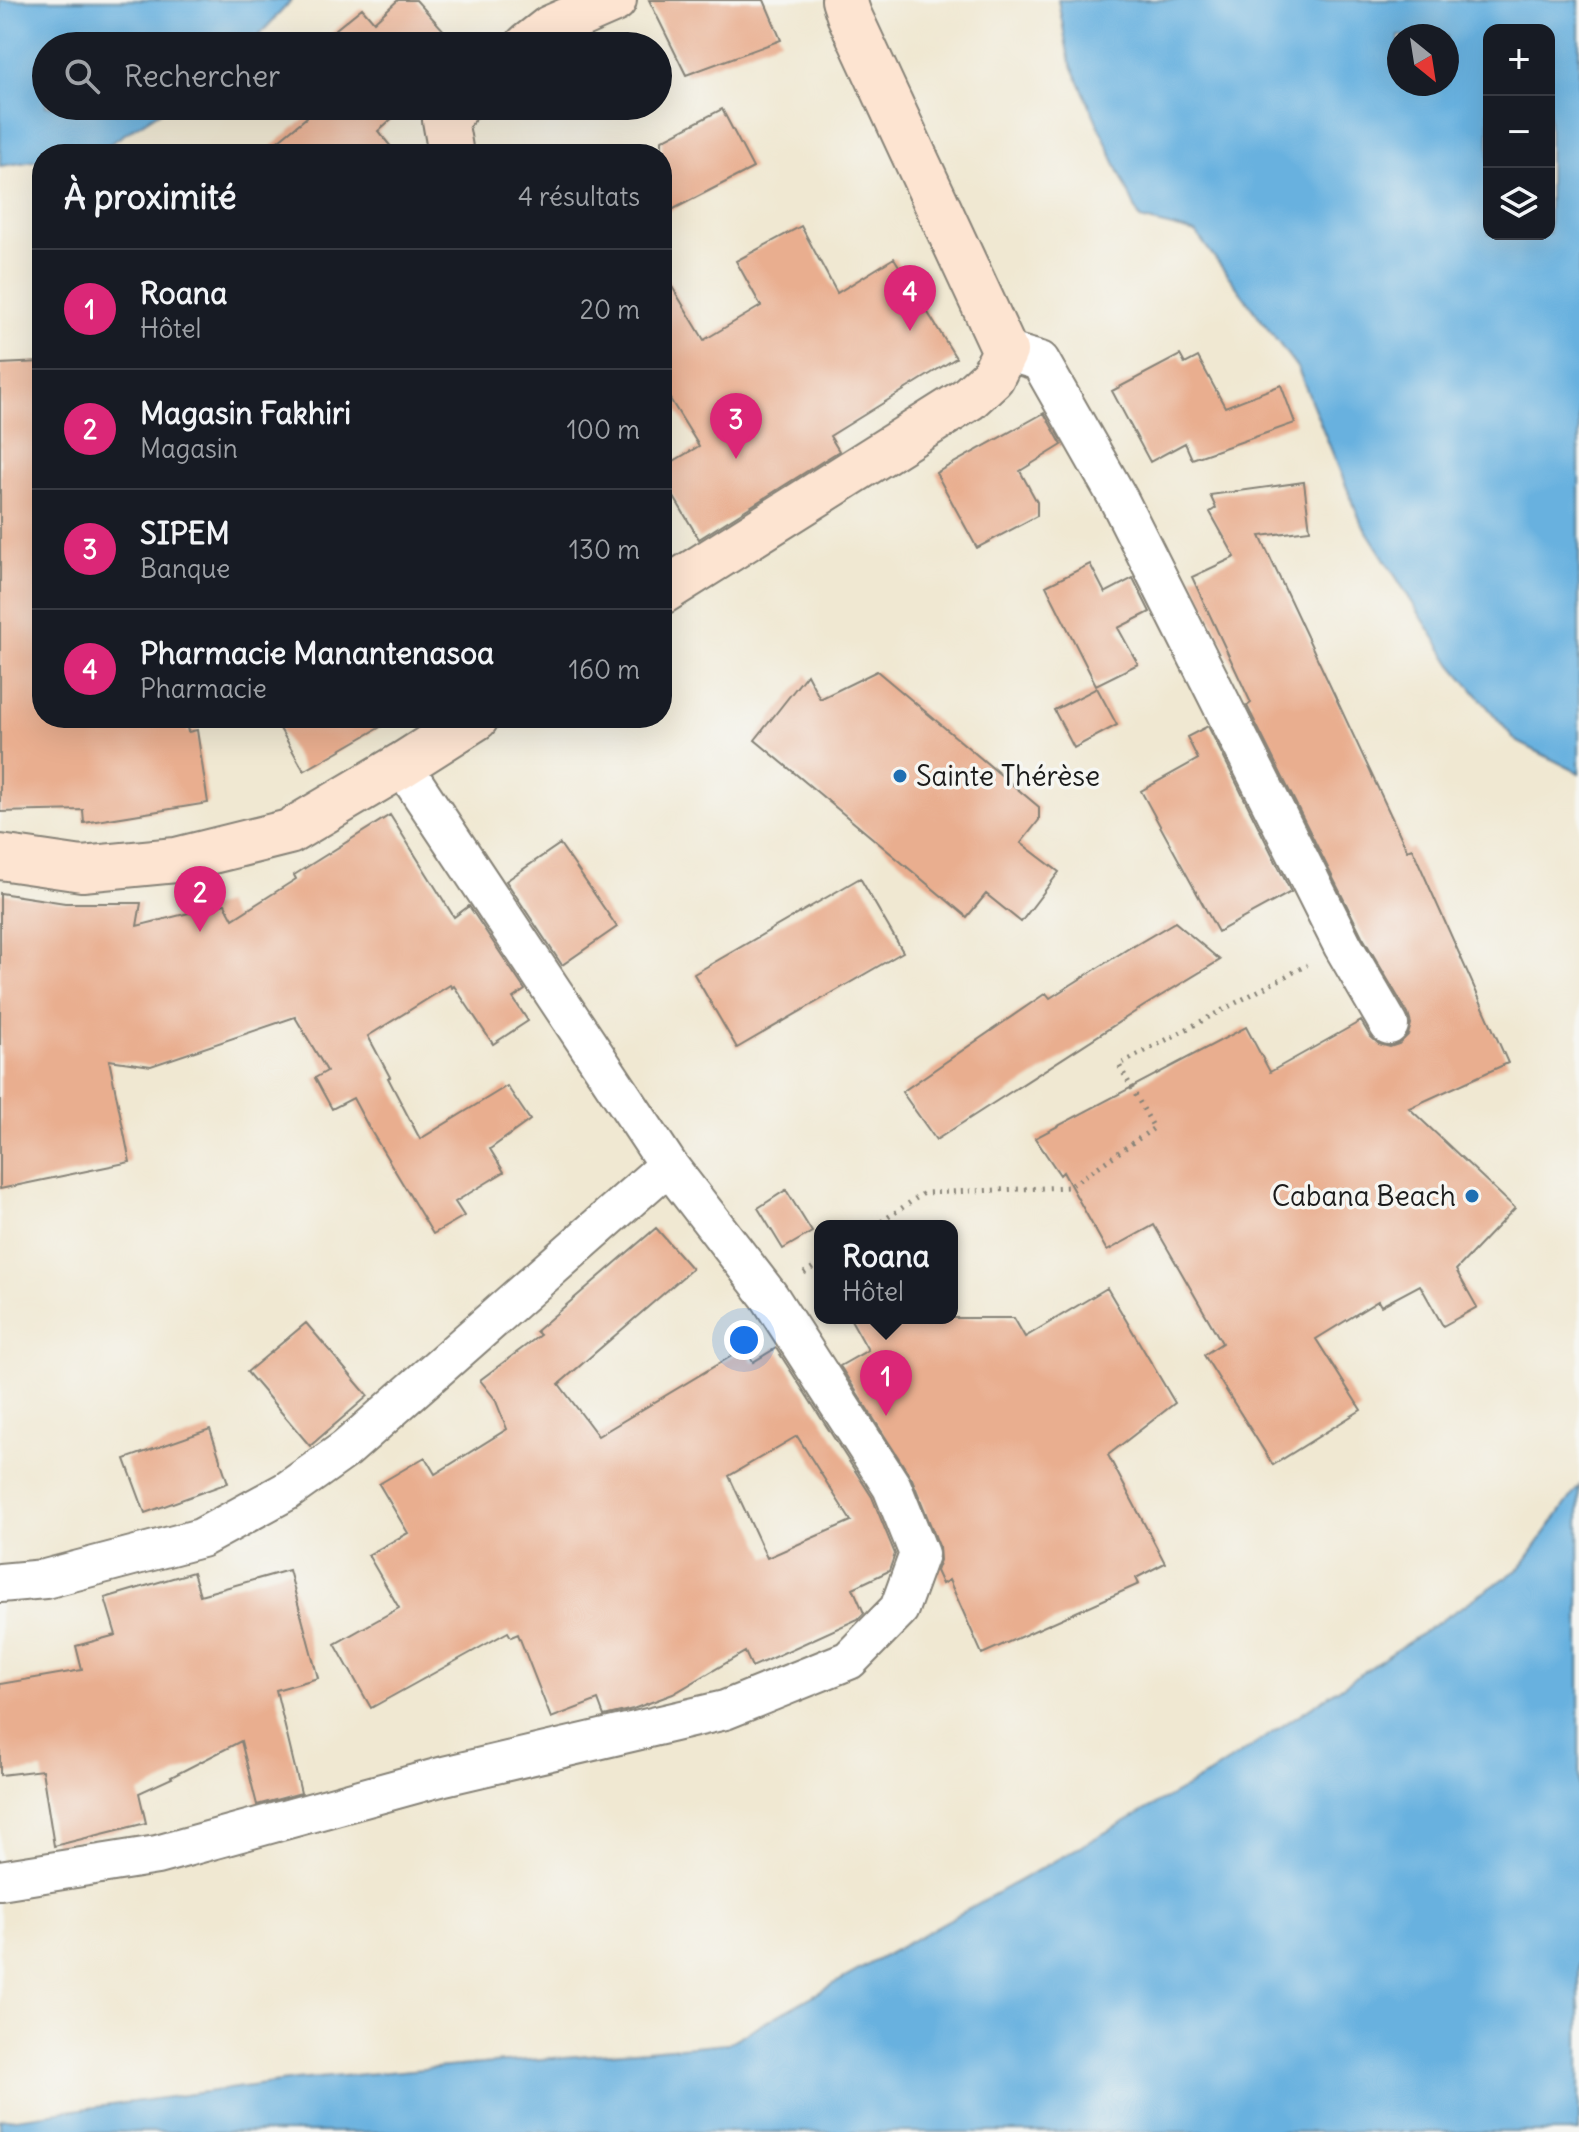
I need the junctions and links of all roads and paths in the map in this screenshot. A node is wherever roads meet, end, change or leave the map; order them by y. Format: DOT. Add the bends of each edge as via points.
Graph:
graph roads {
  1 [pos="614,0"];
  2 [pos="844,0"];
  3 [pos="545,32"];
  4 [pos="445,120"];
  5 [pos="449,144"];
  6 [pos="1005,351"];
  7 [pos="672,587"];
  8 [pos="460,728"];
  9 [pos="402,765"];
  10 [pos="0,857"];
  11 [pos="1343,946"];
  12 [pos="1389,1025"];
  13 [pos="668,1165"];
  14 [pos="884,1220"];
  15 [pos="0,1583"];
  16 [pos="0,1880"];
  1 -- 3 [label="main road"];
  2 -- 6 [label="main road"];
  4 -- 5 [label="main road"];
  6 -- 7 [label="main road" via="992,377 968,399"];
  6 -- 11 [label="street" via="1040,361 1047,373 1119,500"];
  8 -- 9 [label="main road"];
  9 -- 10 [label="main road" via="289,832 176,860 82,869"];
  9 -- 13 [label="street"];
  11 -- 12 [label="street"];
  11 -- 14 [label="path" via="1119,1065 1154,1128 1069,1187 924,1193"];
  13 -- 15 [label="street" via="346,1449 287,1491 201,1538 45,1579"];
  13 -- 16 [label="street" via="769,1296 892,1487 919,1554 899,1609 849,1660 725,1710 444,1776 157,1855"];
}
